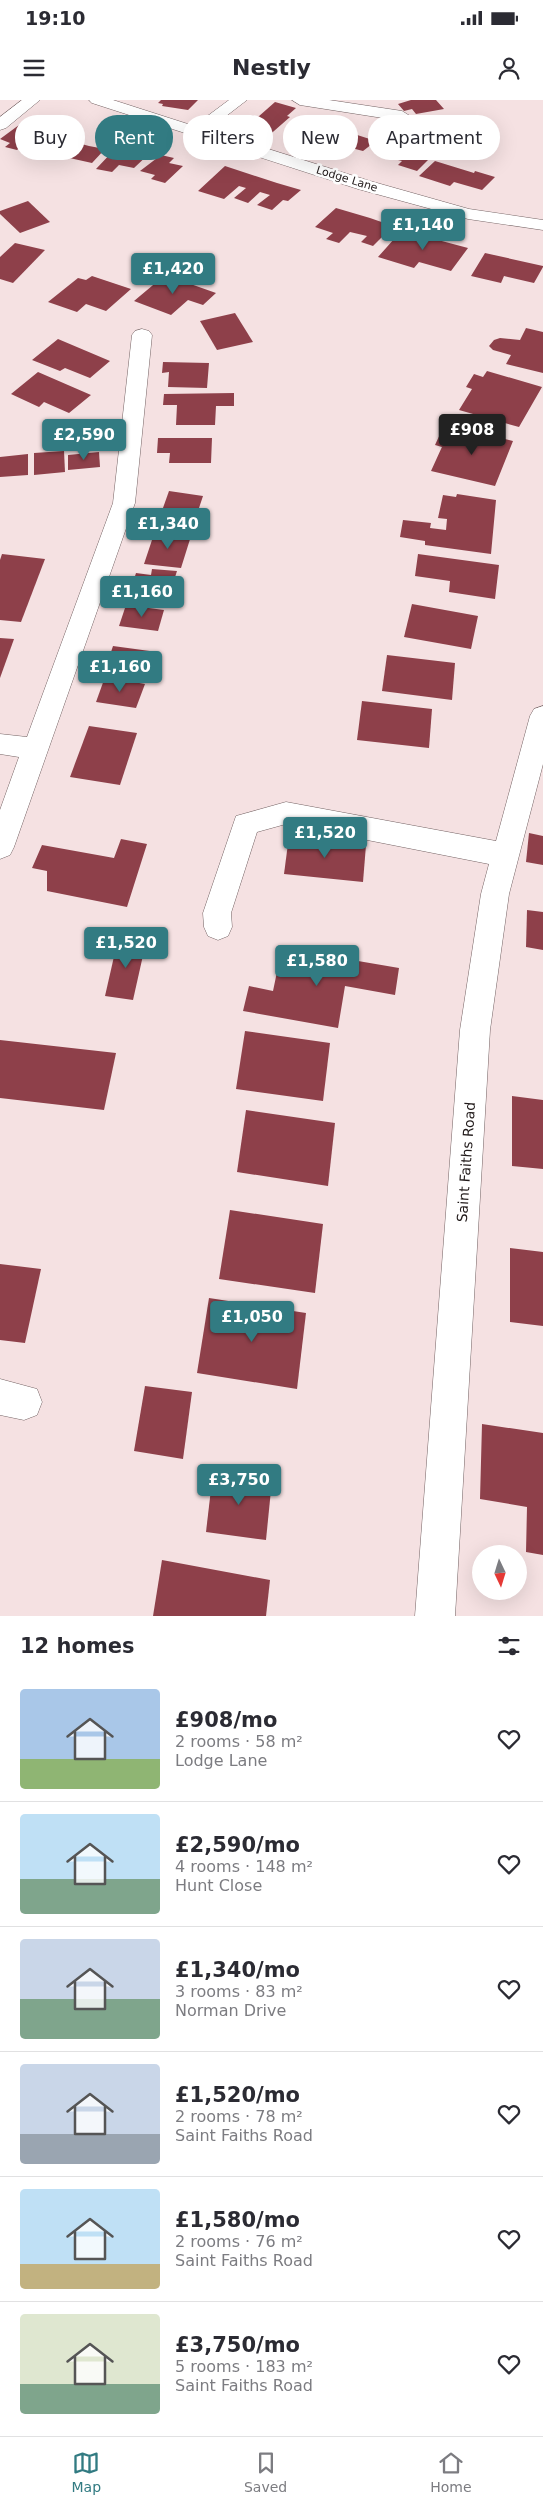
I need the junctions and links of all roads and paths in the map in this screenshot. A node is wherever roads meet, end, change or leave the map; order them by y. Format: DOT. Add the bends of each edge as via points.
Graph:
graph roads {
  1 [pos="32,100"];
  2 [pos="97,100"];
  3 [pos="239,100"];
  4 [pos="300,100"];
  5 [pos="219,115"];
  6 [pos="396,115"];
  7 [pos="0,125"];
  8 [pos="183,128"];
  9 [pos="273,156"];
  10 [pos="543,225"];
  11 [pos="142,335"];
  12 [pos="543,716"];
  13 [pos="0,744"];
  14 [pos="35,749"];
  15 [pos="0,846"];
  16 [pos="505,856"];
  17 [pos="218,927"];
  18 [pos="435,1616"];
  1 -- 7 [label="street"];
  2 -- 8 [label="street, Lodge Lane"];
  3 -- 5 [label="street"];
  4 -- 6 [label="street"];
  9 -- 10 [label="street, Lodge Lane" via="468,214"];
  11 -- 14 [label="street" via="124,503"];
  12 -- 16 [label="street, Saint Faiths Road"];
  13 -- 14 [label="street"];
  14 -- 15 [label="street"];
  16 -- 17 [label="street" via="286,813 246,824 218,913"];
  16 -- 18 [label="street, Saint Faiths Road" via="495,894 475,1030"];
}
